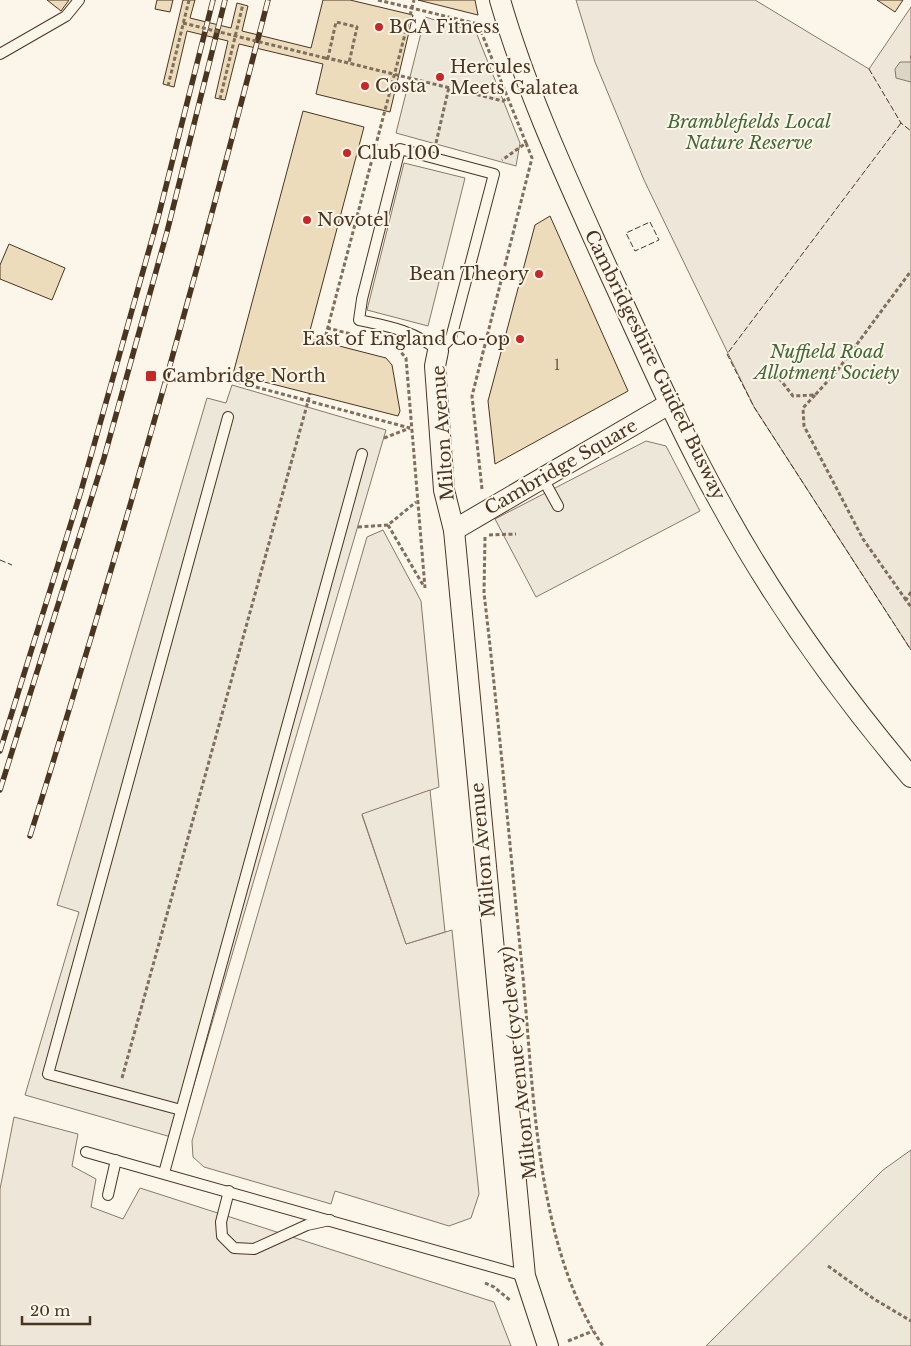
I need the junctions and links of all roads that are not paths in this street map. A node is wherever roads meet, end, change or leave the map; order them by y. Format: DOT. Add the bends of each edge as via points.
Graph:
graph roads {
  1 [pos="79,0"];
  2 [pos="500,0"];
  3 [pos="0,54"];
  4 [pos="438,351"];
  5 [pos="669,404"];
  6 [pos="228,417"];
  7 [pos="362,454"];
  8 [pos="542,477"];
  9 [pos="558,506"];
  10 [pos="454,530"];
  11 [pos="911,776"];
  12 [pos="181,1110"];
  13 [pos="86,1152"];
  14 [pos="116,1160"];
  15 [pos="164,1173"];
  16 [pos="229,1191"];
  17 [pos="108,1195"];
  18 [pos="331,1220"];
  19 [pos="525,1276"];
  20 [pos="555,1345"];
  1 -- 3 [label="lane" via="66,16"];
  2 -- 5 [label="street, Cambridgeshire Guided Busway" via="512,42 536,103"];
  4 -- 4 [label="lane" via="426,340 403,330 359,320 400,149 494,174 451,338"];
  4 -- 10 [label="street, Milton Avenue" via="435,366 444,492"];
  5 -- 8 [label="street, Cambridge Square"];
  5 -- 11 [label="street, Cambridgeshire Guided Busway" via="721,505 797,627 873,732"];
  6 -- 12 [label="lane" via="48,1074"];
  7 -- 12 [label="lane"];
  8 -- 9 [label="lane"];
  8 -- 10 [label="street, Cambridge Square"];
  10 -- 19 [label="street, Milton Avenue"];
  12 -- 15 [label="lane"];
  13 -- 14 [label="lane"];
  14 -- 15 [label="lane"];
  14 -- 17 [label="lane"];
  15 -- 16 [label="lane"];
  16 -- 18 [label="lane"];
  16 -- 18 [label="lane" via="221,1222 222,1236 234,1248 254,1250 307,1225"];
  18 -- 19 [label="lane"];
  19 -- 20 [label="street, Milton Avenue"];
}
